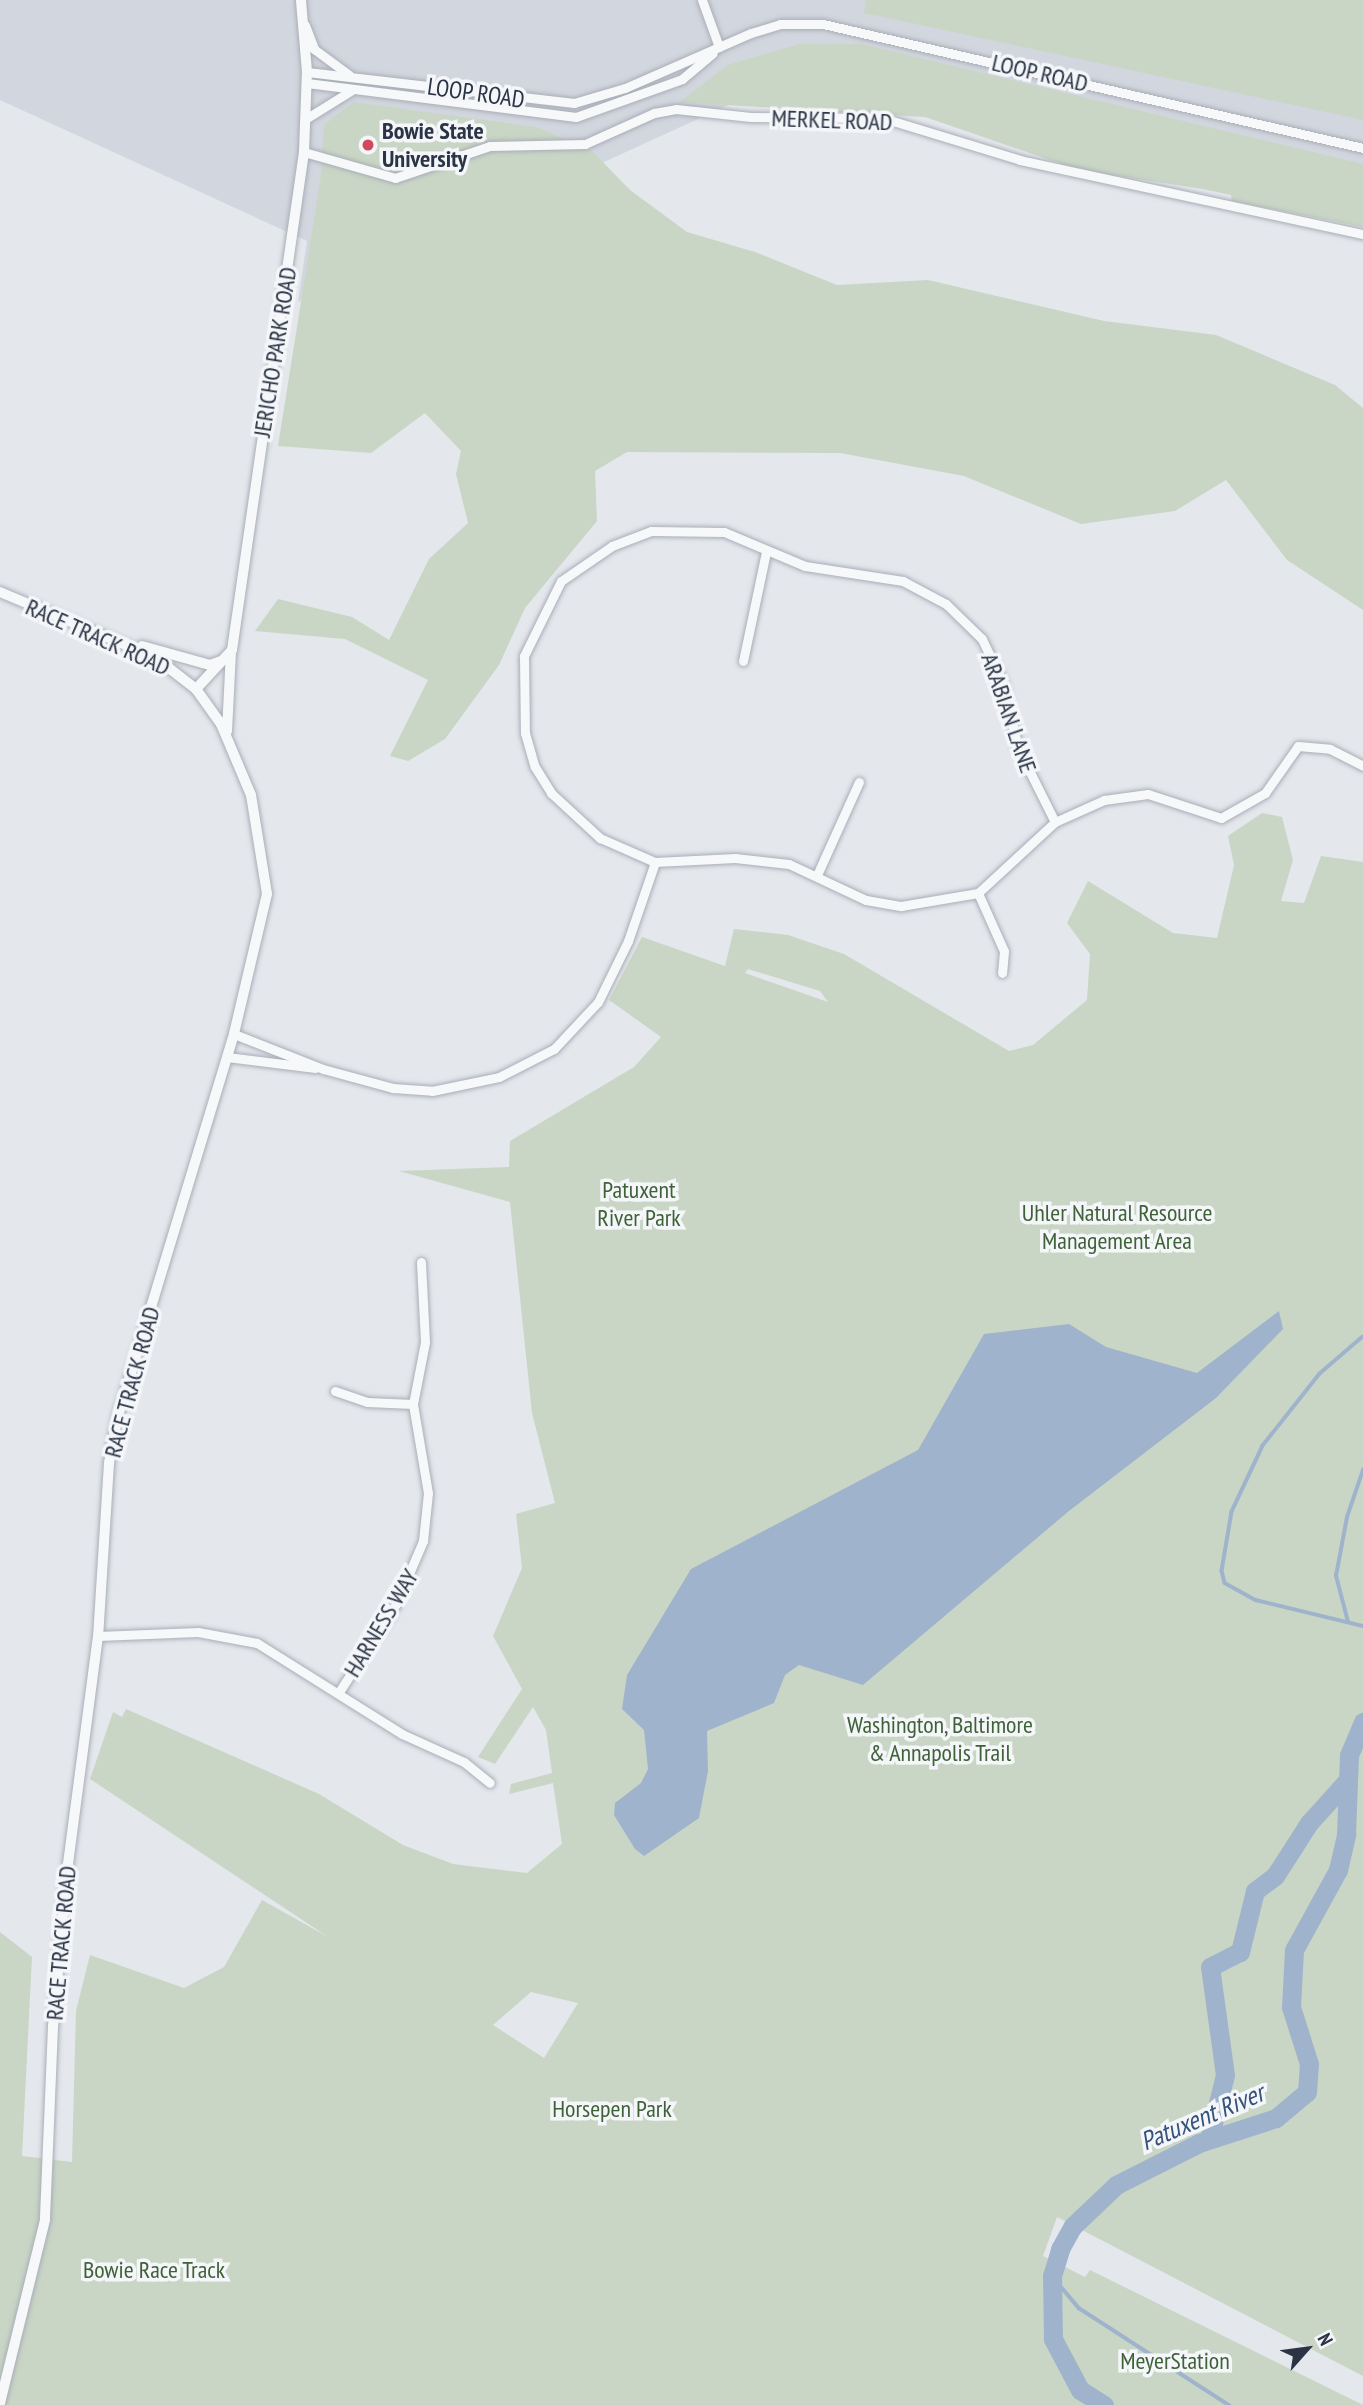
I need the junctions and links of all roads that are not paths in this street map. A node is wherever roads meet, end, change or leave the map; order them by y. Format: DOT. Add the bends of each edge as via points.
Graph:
graph roads {
  1 [pos="301,0"];
  2 [pos="702,0"];
  3 [pos="303,19"];
  4 [pos="719,47"];
  5 [pos="307,78"];
  6 [pos="354,78"];
  7 [pos="353,89"];
  8 [pos="307,118"];
  9 [pos="1363,148"];
  10 [pos="304,152"];
  11 [pos="1363,234"];
  12 [pos="766,552"];
  13 [pos="0,592"];
  14 [pos="128,647"];
  15 [pos="229,655"];
  16 [pos="743,661"];
  17 [pos="196,689"];
  18 [pos="231,747"];
  19 [pos="1363,766"];
  20 [pos="859,782"];
  21 [pos="1055,822"];
  22 [pos="654,862"];
  23 [pos="817,875"];
  24 [pos="978,892"];
  25 [pos="1002,973"];
  26 [pos="234,1034"];
  27 [pos="227,1056"];
  28 [pos="323,1069"];
  29 [pos="421,1262"];
  30 [pos="335,1391"];
  31 [pos="413,1404"];
  32 [pos="98,1636"];
  33 [pos="340,1692"];
  34 [pos="489,1783"];
  35 [pos="0,2403"];
  1 -- 3 [label="street, JERICHO PARK ROAD"];
  2 -- 4 [label="street"];
  3 -- 5 [label="street, JERICHO PARK ROAD"];
  3 -- 6 [label="street" via="314,49"];
  4 -- 6 [label="street, LOOP ROAD" via="575,103"];
  4 -- 7 [label="street, LOOP ROAD" via="682,79 576,117"];
  4 -- 9 [label="street, LOOP ROAD" via="780,24 823,24"];
  5 -- 6 [label="street, LOOP ROAD"];
  5 -- 7 [label="street, LOOP ROAD"];
  5 -- 8 [label="street, JERICHO PARK ROAD"];
  7 -- 8 [label="street"];
  8 -- 10 [label="street, JERICHO PARK ROAD"];
  10 -- 11 [label="street, MERKEL ROAD" via="395,178 490,146 585,144 654,113 676,109 751,117 883,118 1020,160"];
  10 -- 15 [label="street, JERICHO PARK ROAD"];
  12 -- 16 [label="street"];
  12 -- 21 [label="street, ARABIAN LANE" via="805,566 903,581 961,616 996,665 1018,748"];
  12 -- 22 [label="street, ARABIAN LANE" via="724,532 702,529 660,529 622,541 561,581 524,656 525,733 540,776 600,838"];
  13 -- 14 [label="street, RACE TRACK ROAD"];
  14 -- 15 [label="street" via="210,665"];
  14 -- 17 [label="street, RACE TRACK ROAD" via="173,668"];
  15 -- 17 [label="street"];
  15 -- 18 [label="street, JERICHO PARK ROAD" via="225,697"];
  17 -- 18 [label="street, RACE TRACK ROAD"];
  18 -- 26 [label="street, RACE TRACK ROAD" via="256,812 267,894"];
  19 -- 21 [label="street" via="1330,749 1298,746 1265,793 1221,818 1148,794 1104,800"];
  20 -- 23 [label="street"];
  21 -- 24 [label="street"];
  22 -- 23 [label="street, ARABIAN LANE" via="752,858"];
  22 -- 28 [label="street" via="607,988 569,1037 545,1055 499,1077 432,1091 393,1088"];
  23 -- 24 [label="street, ARABIAN LANE" via="866,900 901,906"];
  24 -- 25 [label="street" via="1004,951"];
  26 -- 27 [label="street, RACE TRACK ROAD"];
  26 -- 28 [label="street"];
  27 -- 28 [label="street"];
  27 -- 32 [label="street, RACE TRACK ROAD" via="117,1420 104,1507"];
  29 -- 31 [label="street, HARNESS WAY" via="425,1342"];
  30 -- 31 [label="street" via="367,1402"];
  31 -- 33 [label="street, HARNESS WAY" via="428,1493 423,1541 396,1604"];
  32 -- 33 [label="street" via="179,1632 242,1638 274,1651"];
  32 -- 35 [label="street, RACE TRACK ROAD" via="59,1962 44,2226"];
  33 -- 34 [label="street" via="423,1746 464,1762"];
}
